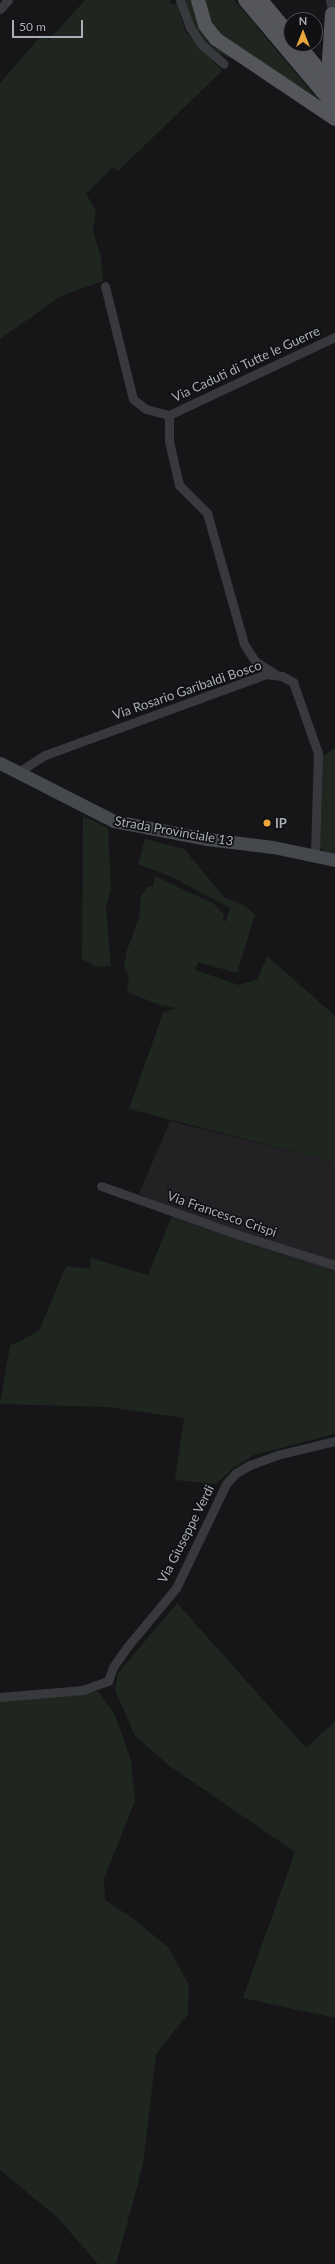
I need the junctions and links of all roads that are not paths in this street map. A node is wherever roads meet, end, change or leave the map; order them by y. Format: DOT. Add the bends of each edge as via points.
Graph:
graph roads {
  1 [pos="8,0"];
  2 [pos="180,0"];
  3 [pos="198,0"];
  4 [pos="245,0"];
  5 [pos="260,0"];
  6 [pos="0,9"];
  7 [pos="332,12"];
  8 [pos="283,27"];
  9 [pos="305,52"];
  10 [pos="224,64"];
  11 [pos="335,77"];
  12 [pos="335,89"];
  13 [pos="335,107"];
  14 [pos="335,119"];
  15 [pos="105,286"];
  16 [pos="335,337"];
  17 [pos="168,415"];
  18 [pos="275,674"];
  19 [pos="0,763"];
  20 [pos="17,772"];
  21 [pos="315,854"];
  22 [pos="335,860"];
  23 [pos="100,1186"];
  24 [pos="335,1265"];
  25 [pos="334,1444"];
  26 [pos="0,1697"];
  1 -- 6 [label="street"];
  2 -- 10 [label="street" via="190,27 201,44"];
  3 -- 14 [label="main road" via="205,25 216,39"];
  4 -- 13 [label="main road"];
  5 -- 8 [label="main road"];
  7 -- 11 [label="main road" via="328,60"];
  9 -- 12 [label="main road"];
  15 -- 17 [label="street" via="133,399 146,409"];
  16 -- 17 [label="street, Via Caduti di Tutte le Guerre"];
  17 -- 18 [label="street" via="169,441 179,485 207,513 244,644 255,661"];
  18 -- 20 [label="street, Via Rosario Garibaldi Bosco" via="266,674 45,754"];
  18 -- 21 [label="street, Via Rosario Garibaldi Bosco" via="293,682 318,753"];
  19 -- 20 [label="main road, Strada Provinciale 13"];
  20 -- 21 [label="main road, Strada Provinciale 13" via="114,821 207,839 273,846"];
  21 -- 22 [label="main road, Strada Provinciale 13"];
  23 -- 24 [label="street, Via Francesco Crispi" via="239,1235"];
  25 -- 26 [label="street, Via Giuseppe Verdi" via="277,1455 250,1464 226,1484 176,1588 127,1647 113,1667 108,1681 83,1690"];
}
